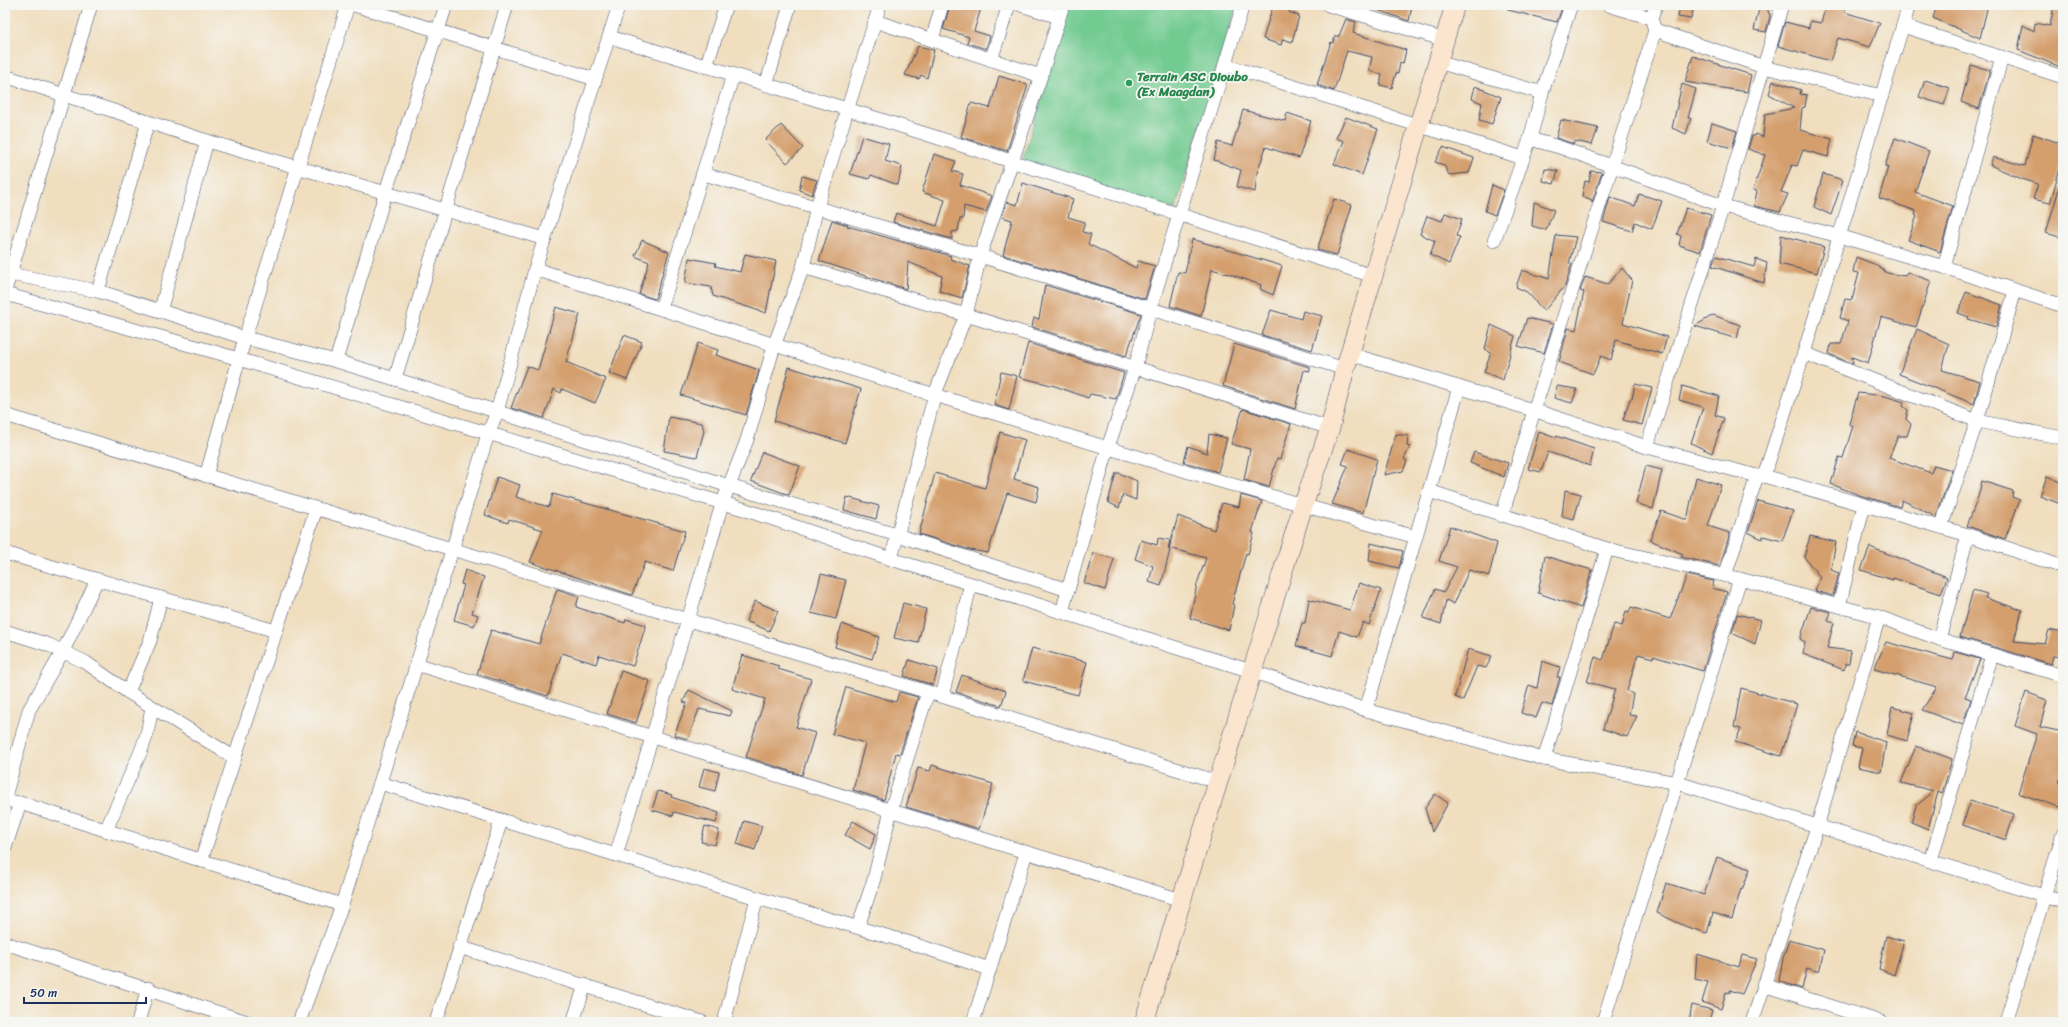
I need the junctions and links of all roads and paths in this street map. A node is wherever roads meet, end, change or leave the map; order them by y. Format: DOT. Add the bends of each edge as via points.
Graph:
graph roads {
  1 [pos="91,5"];
  2 [pos="348,5"];
  3 [pos="354,5"];
  4 [pos="446,5"];
  5 [pos="507,5"];
  6 [pos="619,5"];
  7 [pos="726,5"];
  8 [pos="790,5"];
  9 [pos="880,5"];
  10 [pos="942,5"];
  11 [pos="1009,5"];
  12 [pos="1021,5"];
  13 [pos="1243,5"];
  14 [pos="1328,5"];
  15 [pos="1455,5"];
  16 [pos="1571,5"];
  17 [pos="1608,5"];
  18 [pos="1656,5"];
  19 [pos="1782,5"];
  20 [pos="1909,5"];
  21 [pos="1061,11"];
  22 [pos="875,21"];
  23 [pos="1653,24"];
  24 [pos="1903,26"];
  25 [pos="438,31"];
  26 [pos="610,37"];
  27 [pos="932,40"];
  28 [pos="1445,40"];
  29 [pos="494,48"];
  30 [pos="2002,57"];
  31 [pos="991,60"];
  32 [pos="1438,62"];
  33 [pos="1224,65"];
  34 [pos="706,67"];
  35 [pos="1764,67"];
  36 [pos="5,76"];
  37 [pos="733,76"];
  38 [pos="1041,76"];
  39 [pos="2063,77"];
  40 [pos="595,79"];
  41 [pos="766,86"];
  42 [pos="1542,93"];
  43 [pos="65,96"];
  44 [pos="1882,96"];
  45 [pos="847,109"];
  46 [pos="148,122"];
  47 [pos="1419,125"];
  48 [pos="1530,139"];
  49 [pos="207,141"];
  50 [pos="1523,158"];
  51 [pos="1012,162"];
  52 [pos="298,167"];
  53 [pos="1613,167"];
  54 [pos="704,174"];
  55 [pos="385,194"];
  56 [pos="1723,206"];
  57 [pos="817,207"];
  58 [pos="445,210"];
  59 [pos="1179,215"];
  60 [pos="1840,236"];
  61 [pos="545,239"];
  62 [pos="1494,241"];
  63 [pos="980,256"];
  64 [pos="803,267"];
  65 [pos="1944,267"];
  66 [pos="535,268"];
  67 [pos="10,274"];
  68 [pos="1373,276"];
  69 [pos="5,291"];
  70 [pos="98,291"];
  71 [pos="2015,291"];
  72 [pos="5,294"];
  73 [pos="2063,306"];
  74 [pos="661,309"];
  75 [pos="1150,310"];
  76 [pos="160,312"];
  77 [pos="966,315"];
  78 [pos="245,338"];
  79 [pos="774,346"];
  80 [pos="1804,353"];
  81 [pos="241,360"];
  82 [pos="336,361"];
  83 [pos="1347,362"];
  84 [pos="1135,368"];
  85 [pos="395,378"];
  86 [pos="1459,387"];
  87 [pos="936,394"];
  88 [pos="1533,410"];
  89 [pos="497,412"];
  90 [pos="5,415"];
  91 [pos="1977,421"];
  92 [pos="1330,428"];
  93 [pos="488,434"];
  94 [pos="2063,438"];
  95 [pos="1108,447"];
  96 [pos="1647,447"];
  97 [pos="206,476"];
  98 [pos="1760,476"];
  99 [pos="729,486"];
  100 [pos="1429,491"];
  101 [pos="722,504"];
  102 [pos="1864,505"];
  103 [pos="1303,506"];
  104 [pos="316,509"];
  105 [pos="1502,516"];
  106 [pos="1941,527"];
  107 [pos="897,535"];
  108 [pos="1968,535"];
  109 [pos="1416,537"];
  110 [pos="1607,549"];
  111 [pos="452,550"];
  112 [pos="5,553"];
  113 [pos="890,559"];
  114 [pos="2063,567"];
  115 [pos="1725,576"];
  116 [pos="1740,579"];
  117 [pos="98,580"];
  118 [pos="971,584"];
  119 [pos="1068,590"];
  120 [pos="161,598"];
  121 [pos="1839,606"];
  122 [pos="1062,612"];
  123 [pos="1879,617"];
  124 [pos="688,620"];
  125 [pos="5,631"];
  126 [pos="276,632"];
  127 [pos="1939,639"];
  128 [pos="63,651"];
  129 [pos="1992,655"];
  130 [pos="416,664"];
  131 [pos="1251,671"];
  132 [pos="2063,676"];
  133 [pos="128,692"];
  134 [pos="928,692"];
  135 [pos="942,696"];
  136 [pos="152,707"];
  137 [pos="1366,710"];
  138 [pos="652,736"];
  139 [pos="235,758"];
  140 [pos="1544,759"];
  141 [pos="1218,782"];
  142 [pos="380,783"];
  143 [pos="1678,783"];
  144 [pos="5,796"];
  145 [pos="5,800"];
  146 [pos="20,803"];
  147 [pos="892,810"];
  148 [pos="501,821"];
  149 [pos="1817,827"];
  150 [pos="106,830"];
  151 [pos="2063,834"];
  152 [pos="5,848"];
  153 [pos="1026,852"];
  154 [pos="616,855"];
  155 [pos="1931,860"];
  156 [pos="201,861"];
  157 [pos="2044,897"];
  158 [pos="757,898"];
  159 [pos="1181,900"];
  160 [pos="2063,902"];
  161 [pos="342,905"];
  162 [pos="858,927"];
  163 [pos="5,943"];
  164 [pos="459,947"];
  165 [pos="990,969"];
  166 [pos="585,985"];
  167 [pos="1763,985"];
  168 [pos="148,988"];
  169 [pos="1859,1019"];
  170 [pos="138,1022"];
  171 [pos="247,1022"];
  172 [pos="299,1022"];
  173 [pos="436,1022"];
  174 [pos="574,1022"];
  175 [pos="702,1022"];
  176 [pos="724,1022"];
  177 [pos="973,1022"];
  178 [pos="1144,1022"];
  179 [pos="1603,1022"];
  180 [pos="1752,1022"];
  181 [pos="1881,1022"];
  182 [pos="2006,1022"];
  1 -- 43 [label="street"];
  2 -- 52 [label="street"];
  3 -- 25 [label="street"];
  4 -- 25 [label="street"];
  5 -- 29 [label="street"];
  6 -- 26 [label="street"];
  7 -- 34 [label="street"];
  8 -- 41 [label="street"];
  9 -- 22 [label="street"];
  10 -- 27 [label="street"];
  11 -- 31 [label="street"];
  12 -- 21 [label="street"];
  13 -- 33 [label="street"];
  14 -- 28 [label="street"];
  15 -- 28 [label="main road"];
  16 -- 42 [label="street"];
  17 -- 23 [label="street"];
  18 -- 23 [label="street"];
  19 -- 35 [label="street"];
  20 -- 24 [label="street"];
  21 -- 38 [label="street"];
  22 -- 27 [label="street"];
  22 -- 45 [label="street"];
  23 -- 35 [label="street"];
  23 -- 53 [label="street"];
  24 -- 30 [label="street"];
  24 -- 44 [label="street"];
  25 -- 29 [label="street"];
  25 -- 55 [label="street"];
  26 -- 34 [label="street"];
  26 -- 40 [label="street"];
  27 -- 31 [label="street"];
  28 -- 32 [label="main road"];
  29 -- 40 [label="street"];
  29 -- 58 [label="street"];
  30 -- 39 [label="street"];
  30 -- 65 [label="street"];
  31 -- 38 [label="street"];
  32 -- 42 [label="street"];
  32 -- 47 [label="main road"];
  33 -- 47 [label="street"];
  33 -- 59 [label="street"];
  34 -- 37 [label="street"];
  35 -- 44 [label="street"];
  35 -- 56 [label="street"];
  36 -- 43 [label="street"];
  37 -- 41 [label="street"];
  37 -- 54 [label="street"];
  38 -- 51 [label="street"];
  40 -- 61 [label="street"];
  41 -- 45 [label="street"];
  42 -- 48 [label="street"];
  43 -- 46 [label="street"];
  43 -- 67 [label="street"];
  44 -- 60 [label="street"];
  45 -- 51 [label="street"];
  45 -- 57 [label="street"];
  46 -- 49 [label="street"];
  46 -- 70 [label="street"];
  47 -- 50 [label="street"];
  47 -- 68 [label="main road"];
  48 -- 50 [label="street"];
  48 -- 53 [label="street" via="1560,147"];
  49 -- 52 [label="street"];
  49 -- 76 [label="street"];
  50 -- 62 [label="street"];
  51 -- 59 [label="street"];
  51 -- 63 [label="street"];
  52 -- 55 [label="street"];
  52 -- 78 [label="street"];
  53 -- 56 [label="street"];
  53 -- 88 [label="street"];
  54 -- 57 [label="street"];
  54 -- 74 [label="street"];
  55 -- 58 [label="street"];
  55 -- 82 [label="street"];
  56 -- 60 [label="street"];
  56 -- 96 [label="street"];
  57 -- 63 [label="street"];
  57 -- 64 [label="street"];
  58 -- 61 [label="street"];
  58 -- 85 [label="street"];
  59 -- 68 [label="street"];
  59 -- 75 [label="street"];
  60 -- 65 [label="street"];
  60 -- 80 [label="street"];
  61 -- 66 [label="street"];
  63 -- 75 [label="street"];
  63 -- 77 [label="street"];
  64 -- 77 [label="street"];
  64 -- 79 [label="street"];
  65 -- 71 [label="street"];
  66 -- 74 [label="street"];
  66 -- 89 [label="street"];
  67 -- 69 [label="street"];
  67 -- 70 [label="street"];
  68 -- 83 [label="main road"];
  70 -- 76 [label="street"];
  71 -- 73 [label="street"];
  71 -- 91 [label="street"];
  72 -- 81 [label="street"];
  74 -- 79 [label="street"];
  75 -- 83 [label="street"];
  75 -- 84 [label="street"];
  76 -- 78 [label="street"];
  77 -- 84 [label="street"];
  77 -- 87 [label="street"];
  78 -- 81 [label="street"];
  78 -- 82 [label="street"];
  79 -- 87 [label="street"];
  79 -- 99 [label="street" via="757,409"];
  80 -- 91 [label="street"];
  80 -- 98 [label="street"];
  81 -- 93 [label="street"];
  81 -- 97 [label="street"];
  82 -- 85 [label="street"];
  83 -- 86 [label="street"];
  83 -- 92 [label="main road"];
  84 -- 92 [label="street"];
  84 -- 95 [label="street"];
  85 -- 89 [label="street"];
  86 -- 88 [label="street"];
  86 -- 100 [label="street"];
  87 -- 95 [label="street"];
  87 -- 107 [label="street"];
  88 -- 96 [label="street"];
  88 -- 105 [label="street"];
  89 -- 93 [label="street"];
  89 -- 99 [label="street"];
  90 -- 97 [label="street"];
  91 -- 94 [label="street"];
  91 -- 106 [label="street"];
  92 -- 103 [label="main road"];
  93 -- 101 [label="street"];
  93 -- 111 [label="street"];
  95 -- 103 [label="street"];
  95 -- 119 [label="street"];
  96 -- 98 [label="street"];
  97 -- 104 [label="street"];
  98 -- 102 [label="street"];
  98 -- 115 [label="street"];
  99 -- 101 [label="street"];
  99 -- 107 [label="street"];
  100 -- 105 [label="street"];
  100 -- 109 [label="street"];
  101 -- 113 [label="street"];
  101 -- 124 [label="street"];
  102 -- 106 [label="street"];
  102 -- 121 [label="street"];
  103 -- 109 [label="street"];
  103 -- 131 [label="main road"];
  104 -- 111 [label="street"];
  104 -- 126 [label="street"];
  105 -- 110 [label="street"];
  106 -- 108 [label="street"];
  107 -- 113 [label="street"];
  107 -- 119 [label="street"];
  108 -- 114 [label="street"];
  108 -- 127 [label="street"];
  109 -- 137 [label="street"];
  110 -- 115 [label="street"];
  110 -- 140 [label="street"];
  111 -- 124 [label="street"];
  111 -- 130 [label="street"];
  112 -- 117 [label="street"];
  113 -- 118 [label="street"];
  115 -- 116 [label="street"];
  116 -- 121 [label="street"];
  116 -- 143 [label="street"];
  117 -- 120 [label="street"];
  117 -- 128 [label="street"];
  118 -- 122 [label="street"];
  118 -- 135 [label="street"];
  119 -- 122 [label="street"];
  120 -- 126 [label="street"];
  120 -- 133 [label="street" via="150,641"];
  121 -- 123 [label="street"];
  122 -- 131 [label="street"];
  123 -- 127 [label="street"];
  123 -- 149 [label="street"];
  124 -- 134 [label="street"];
  124 -- 138 [label="street"];
  125 -- 128 [label="street"];
  126 -- 139 [label="street"];
  127 -- 129 [label="street"];
  128 -- 133 [label="street" via="85,662"];
  128 -- 144 [label="street" via="29,710"];
  129 -- 132 [label="street"];
  129 -- 155 [label="street"];
  130 -- 138 [label="street"];
  130 -- 142 [label="street"];
  131 -- 137 [label="street"];
  131 -- 141 [label="main road"];
  133 -- 136 [label="street"];
  134 -- 135 [label="street"];
  134 -- 147 [label="street"];
  135 -- 141 [label="street"];
  136 -- 139 [label="street"];
  136 -- 150 [label="street" via="145,740"];
  137 -- 140 [label="street"];
  138 -- 147 [label="street"];
  138 -- 154 [label="street"];
  139 -- 156 [label="street"];
  140 -- 143 [label="street"];
  141 -- 159 [label="main road"];
  142 -- 148 [label="street"];
  142 -- 161 [label="street"];
  143 -- 149 [label="street"];
  143 -- 179 [label="street"];
  145 -- 146 [label="street"];
  146 -- 150 [label="street"];
  146 -- 152 [label="street"];
  147 -- 153 [label="street"];
  147 -- 162 [label="street"];
  148 -- 154 [label="street"];
  148 -- 164 [label="street"];
  149 -- 155 [label="street"];
  149 -- 167 [label="street"];
  150 -- 156 [label="street"];
  151 -- 157 [label="street"];
  153 -- 159 [label="street"];
  153 -- 165 [label="street"];
  154 -- 158 [label="street"];
  155 -- 157 [label="street"];
  156 -- 161 [label="street"];
  157 -- 160 [label="street"];
  157 -- 182 [label="street"];
  158 -- 162 [label="street"];
  158 -- 176 [label="street"];
  159 -- 178 [label="main road"];
  161 -- 172 [label="street"];
  162 -- 165 [label="street"];
  163 -- 168 [label="street"];
  164 -- 166 [label="street"];
  164 -- 173 [label="street"];
  165 -- 177 [label="street"];
  166 -- 174 [label="street"];
  166 -- 175 [label="street"];
  167 -- 169 [label="street"];
  167 -- 180 [label="street"];
  168 -- 170 [label="street"];
  168 -- 171 [label="street"];
  169 -- 181 [label="street"];
}
